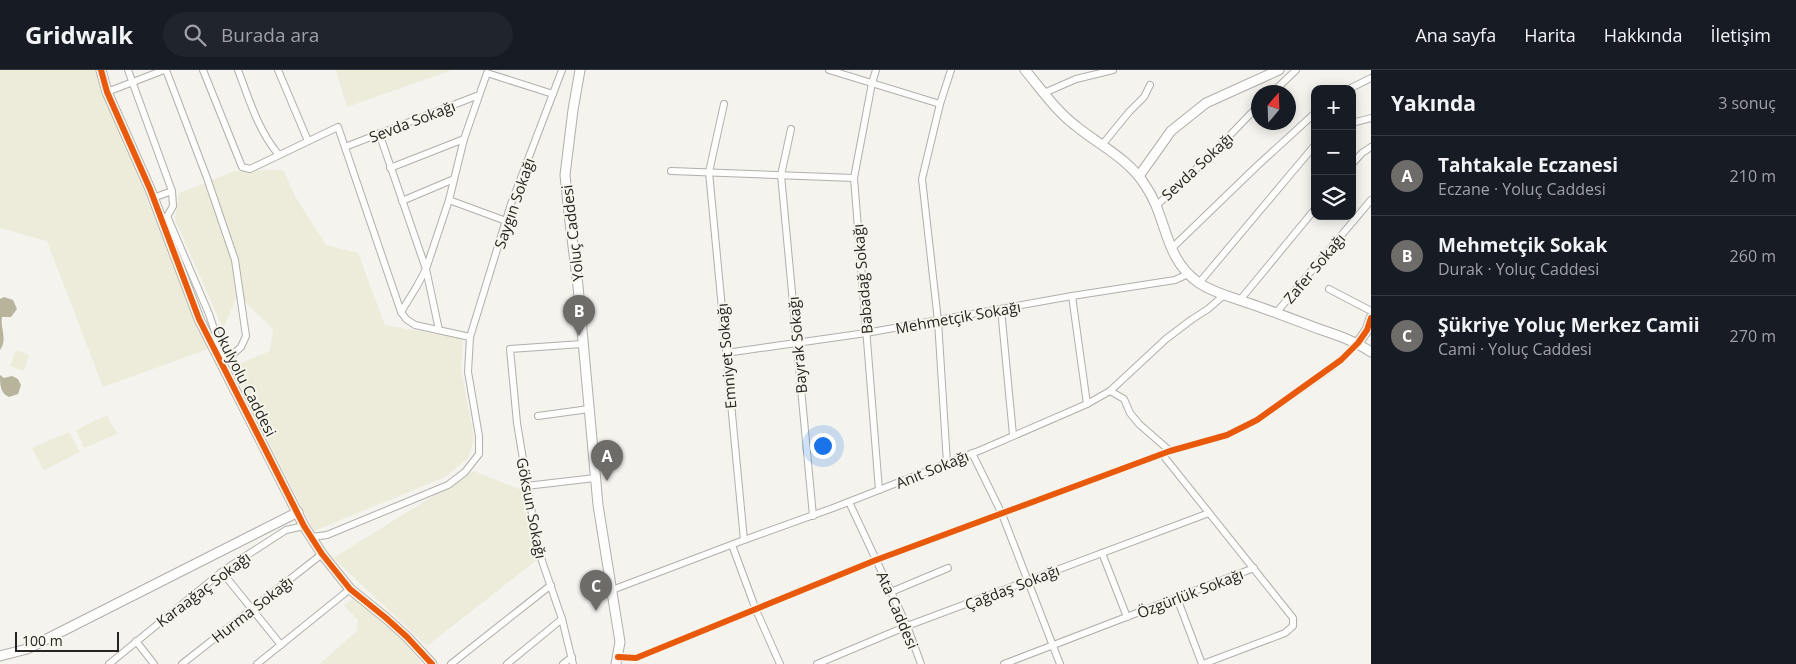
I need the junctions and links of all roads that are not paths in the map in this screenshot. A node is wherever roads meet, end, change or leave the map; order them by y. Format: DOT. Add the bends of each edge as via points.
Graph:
graph roads {
  1 [pos="101,70"];
  2 [pos="128,70"];
  3 [pos="165,70"];
  4 [pos="203,70"];
  5 [pos="238,70"];
  6 [pos="278,70"];
  7 [pos="562,70"];
  8 [pos="580,70"];
  9 [pos="829,70"];
  10 [pos="876,70"];
  11 [pos="951,70"];
  12 [pos="1025,70"];
  13 [pos="1113,70"];
  14 [pos="1279,70"];
  15 [pos="1296,70"];
  16 [pos="487,71"];
  17 [pos="1371,78"];
  18 [pos="132,83"];
  19 [pos="872,83"];
  20 [pos="1150,85"];
  21 [pos="1280,85"];
  22 [pos="1356,86"];
  23 [pos="107,92"];
  24 [pos="553,94"];
  25 [pos="1044,94"];
  26 [pos="479,95"];
  27 [pos="724,104"];
  28 [pos="940,104"];
  29 [pos="1251,113"];
  30 [pos="1311,117"];
  31 [pos="1371,118"];
  32 [pos="1356,122"];
  33 [pos="791,129"];
  34 [pos="379,134"];
  35 [pos="464,139"];
  36 [pos="308,140"];
  37 [pos="1102,145"];
  38 [pos="345,147"];
  39 [pos="1371,147"];
  40 [pos="1311,150"];
  41 [pos="278,154"];
  42 [pos="1356,160"];
  43 [pos="390,168"];
  44 [pos="671,171"];
  45 [pos="709,172"];
  46 [pos="781,175"];
  47 [pos="1139,176"];
  48 [pos="854,178"];
  49 [pos="454,179"];
  50 [pos="172,191"];
  51 [pos="153,198"];
  52 [pos="449,200"];
  53 [pos="1371,200"];
  54 [pos="402,201"];
  55 [pos="1156,205"];
  56 [pos="1311,214"];
  57 [pos="165,220"];
  58 [pos="506,221"];
  59 [pos="1171,249"];
  60 [pos="426,269"];
  61 [pos="1188,274"];
  62 [pos="1199,283"];
  63 [pos="1329,289"];
  64 [pos="1072,296"];
  65 [pos="1223,296"];
  66 [pos="1240,300"];
  67 [pos="1001,309"];
  68 [pos="1371,311"];
  69 [pos="401,312"];
  70 [pos="1276,313"];
  71 [pos="1371,318"];
  72 [pos="938,321"];
  73 [pos="1369,329"];
  74 [pos="439,330"];
  75 [pos="866,333"];
  76 [pos="470,337"];
  77 [pos="797,343"];
  78 [pos="1358,343"];
  79 [pos="582,344"];
  80 [pos="1371,352"];
  81 [pos="726,353"];
  82 [pos="224,363"];
  83 [pos="1110,391"];
  84 [pos="1088,404"];
  85 [pos="589,409"];
  86 [pos="538,416"];
  87 [pos="1013,435"];
  88 [pos="1170,451"];
  89 [pos="972,453"];
  90 [pos="1162,454"];
  91 [pos="946,463"];
  92 [pos="595,478"];
  93 [pos="526,486"];
  94 [pos="879,490"];
  95 [pos="849,502"];
  96 [pos="298,512"];
  97 [pos="1208,512"];
  98 [pos="1002,514"];
  99 [pos="813,516"];
  100 [pos="304,526"];
  101 [pos="312,537"];
  102 [pos="744,540"];
  103 [pos="732,545"];
  104 [pos="1102,553"];
  105 [pos="322,554"];
  106 [pos="876,560"];
  107 [pos="948,568"];
  108 [pos="1254,568"];
  109 [pos="222,572"];
  110 [pos="1028,581"];
  111 [pos="551,584"];
  112 [pos="350,589"];
  113 [pos="612,590"];
  114 [pos="891,592"];
  115 [pos="1177,598"];
  116 [pos="252,609"];
  117 [pos="756,610"];
  118 [pos="1127,617"];
  119 [pos="562,619"];
  120 [pos="907,626"];
  121 [pos="136,641"];
  122 [pos="281,645"];
  123 [pos="1052,646"];
  124 [pos="0,656"];
  125 [pos="572,661"];
  126 [pos="617,661"];
  127 [pos="637,661"];
  128 [pos="109,664"];
  129 [pos="154,664"];
  130 [pos="182,664"];
  131 [pos="257,664"];
  132 [pos="432,664"];
  133 [pos="451,664"];
  134 [pos="507,664"];
  135 [pos="563,664"];
  136 [pos="780,664"];
  137 [pos="818,664"];
  138 [pos="921,664"];
  139 [pos="1004,664"];
  140 [pos="1060,664"];
  141 [pos="1203,664"];
  1 -- 23 [label="street, Okulyolu Caddesi"];
  2 -- 18 [label="street"];
  3 -- 18 [label="street"];
  3 -- 82 [label="street" via="236,260 246,336 241,348"];
  4 -- 41 [label="street" via="242,167 250,169"];
  5 -- 41 [label="street" via="260,127"];
  6 -- 36 [label="street"];
  7 -- 24 [label="street, Saygın Sokağı"];
  8 -- 79 [label="street, Yoluç Caddesi" via="565,174"];
  9 -- 19 [label="street"];
  10 -- 19 [label="street, Babadağ Sokağı"];
  11 -- 28 [label="street"];
  12 -- 25 [label="street"];
  13 -- 25 [label="street" via="1076,80"];
  14 -- 47 [label="street" via="1206,104 1171,131"];
  15 -- 21 [label="street"];
  16 -- 24 [label="street"];
  16 -- 26 [label="street"];
  17 -- 22 [label="street"];
  18 -- 23 [label="street"];
  18 -- 50 [label="street"];
  19 -- 28 [label="street"];
  19 -- 48 [label="street, Babadağ Sokağı"];
  20 -- 37 [label="street" via="1144,97"];
  23 -- 51 [label="street, Okulyolu Caddesi"];
  24 -- 58 [label="street, Saygın Sokağı"];
  25 -- 37 [label="street" via="1075,126"];
  26 -- 34 [label="street, Sevda Sokağı"];
  26 -- 35 [label="street"];
  27 -- 45 [label="street, Emniyet Sokağı"];
  28 -- 72 [label="street" via="922,179"];
  29 -- 55 [label="street, Sevda Sokağı"];
  30 -- 59 [label="street"];
  31 -- 32 [label="street"];
  33 -- 46 [label="street, Bayrak Sokağı"];
  34 -- 38 [label="street, Sevda Sokağı"];
  34 -- 43 [label="street"];
  35 -- 43 [label="street"];
  35 -- 49 [label="street"];
  36 -- 38 [label="street" via="338,127"];
  36 -- 41 [label="street"];
  37 -- 47 [label="street"];
  38 -- 69 [label="street"];
  39 -- 42 [label="street"];
  40 -- 62 [label="street"];
  43 -- 54 [label="street"];
  44 -- 45 [label="street"];
  45 -- 46 [label="street"];
  45 -- 81 [label="street, Emniyet Sokağı"];
  46 -- 48 [label="street"];
  46 -- 77 [label="street, Bayrak Sokağı"];
  47 -- 55 [label="street"];
  48 -- 75 [label="street, Babadağ Sokağı"];
  49 -- 52 [label="street"];
  49 -- 54 [label="street"];
  50 -- 51 [label="street"];
  50 -- 57 [label="street" via="174,206"];
  51 -- 57 [label="street, Okulyolu Caddesi"];
  52 -- 58 [label="street"];
  52 -- 60 [label="street"];
  53 -- 70 [label="street, Zafer Sokağı"];
  54 -- 60 [label="street"];
  55 -- 59 [label="street"];
  56 -- 66 [label="street"];
  57 -- 82 [label="street, Okulyolu Caddesi" via="199,319"];
  58 -- 76 [label="street, Saygın Sokağı"];
  59 -- 61 [label="street"];
  60 -- 69 [label="street"];
  60 -- 74 [label="street"];
  61 -- 62 [label="street"];
  61 -- 64 [label="street, Mehmetçik Sokağı" via="1175,280"];
  62 -- 65 [label="street"];
  63 -- 68 [label="street"];
  64 -- 67 [label="street, Mehmetçik Sokağı"];
  64 -- 84 [label="street"];
  65 -- 66 [label="street"];
  65 -- 83 [label="street, Anıt Sokağı" via="1166,339"];
  66 -- 70 [label="street"];
  67 -- 72 [label="street, Mehmetçik Sokağı"];
  67 -- 87 [label="street"];
  69 -- 74 [label="street" via="415,325"];
  70 -- 78 [label="street"];
  71 -- 73 [label="street"];
  72 -- 75 [label="street, Mehmetçik Sokağı"];
  72 -- 91 [label="street"];
  73 -- 78 [label="street"];
  74 -- 76 [label="street"];
  75 -- 77 [label="street, Mehmetçik Sokağı"];
  75 -- 94 [label="street, Babadağ Sokağı"];
  76 -- 101 [label="street, Saygın Sokağı" via="468,372 479,436 479,454 471,465 448,485 327,536"];
  77 -- 81 [label="street, Mehmetçik Sokağı"];
  77 -- 99 [label="street, Bayrak Sokağı"];
  78 -- 80 [label="street"];
  78 -- 88 [label="street" via="1341,360 1257,420 1228,435"];
  79 -- 85 [label="street, Yoluç Caddesi"];
  79 -- 93 [label="street, Göksun Sokağı" via="510,349"];
  81 -- 102 [label="street, Emniyet Sokağı"];
  82 -- 96 [label="street, Okulyolu Caddesi"];
  83 -- 84 [label="street, Anıt Sokağı"];
  83 -- 88 [label="street" via="1124,399 1139,424"];
  84 -- 87 [label="street, Anıt Sokağı"];
  85 -- 86 [label="street"];
  85 -- 92 [label="street, Yoluç Caddesi"];
  87 -- 89 [label="street, Anıt Sokağı"];
  88 -- 90 [label="street"];
  89 -- 91 [label="street, Anıt Sokağı"];
  89 -- 98 [label="street"];
  90 -- 97 [label="street"];
  90 -- 98 [label="street"];
  91 -- 94 [label="street, Anıt Sokağı"];
  92 -- 93 [label="street"];
  92 -- 113 [label="street, Yoluç Caddesi"];
  93 -- 111 [label="street, Göksun Sokağı" via="542,561"];
  94 -- 95 [label="street, Anıt Sokağı"];
  95 -- 99 [label="street, Anıt Sokağı"];
  95 -- 106 [label="street, Ata Caddesi"];
  96 -- 100 [label="street, Okulyolu Caddesi"];
  96 -- 124 [label="street" via="27,649"];
  97 -- 104 [label="street, Çağdaş Sokağı"];
  97 -- 108 [label="street"];
  98 -- 106 [label="street"];
  98 -- 110 [label="street"];
  99 -- 102 [label="street, Anıt Sokağı"];
  100 -- 101 [label="street, Okulyolu Caddesi"];
  100 -- 109 [label="street, Karaağaç Sokağı" via="286,530"];
  101 -- 105 [label="street, Okulyolu Caddesi"];
  102 -- 103 [label="street, Anıt Sokağı"];
  103 -- 113 [label="street, Anıt Sokağı"];
  103 -- 117 [label="street"];
  104 -- 110 [label="street, Çağdaş Sokağı"];
  104 -- 118 [label="street, Özgürlük Sokağı"];
  105 -- 112 [label="street, Okulyolu Caddesi"];
  105 -- 116 [label="street, Hurma Sokağı"];
  106 -- 114 [label="street, Ata Caddesi"];
  106 -- 117 [label="street"];
  107 -- 114 [label="street"];
  108 -- 115 [label="street, Özgürlük Sokağı"];
  108 -- 141 [label="street" via="1294,618 1292,626 1285,633"];
  109 -- 116 [label="street"];
  109 -- 121 [label="street, Karaağaç Sokağı"];
  110 -- 120 [label="street, Çağdaş Sokağı"];
  110 -- 123 [label="street"];
  111 -- 119 [label="street, Göksun Sokağı"];
  111 -- 133 [label="street"];
  112 -- 122 [label="street"];
  112 -- 132 [label="street, Okulyolu Caddesi" via="407,637"];
  113 -- 126 [label="street, Yoluç Caddesi" via="620,642"];
  114 -- 120 [label="street, Ata Caddesi"];
  115 -- 118 [label="street, Özgürlük Sokağı"];
  115 -- 141 [label="street"];
  116 -- 122 [label="street"];
  116 -- 130 [label="street, Hurma Sokağı"];
  117 -- 127 [label="street"];
  117 -- 136 [label="street"];
  118 -- 123 [label="street, Özgürlük Sokağı"];
  119 -- 125 [label="street, Göksun Sokağı"];
  119 -- 134 [label="street"];
  120 -- 137 [label="street, Çağdaş Sokağı"];
  120 -- 138 [label="street, Ata Caddesi"];
  121 -- 128 [label="street, Karaağaç Sokağı"];
  121 -- 129 [label="street"];
  122 -- 131 [label="street"];
  123 -- 139 [label="street, Özgürlük Sokağı"];
  123 -- 140 [label="street"];
  125 -- 135 [label="street"];
  126 -- 127 [label="street"];
}
